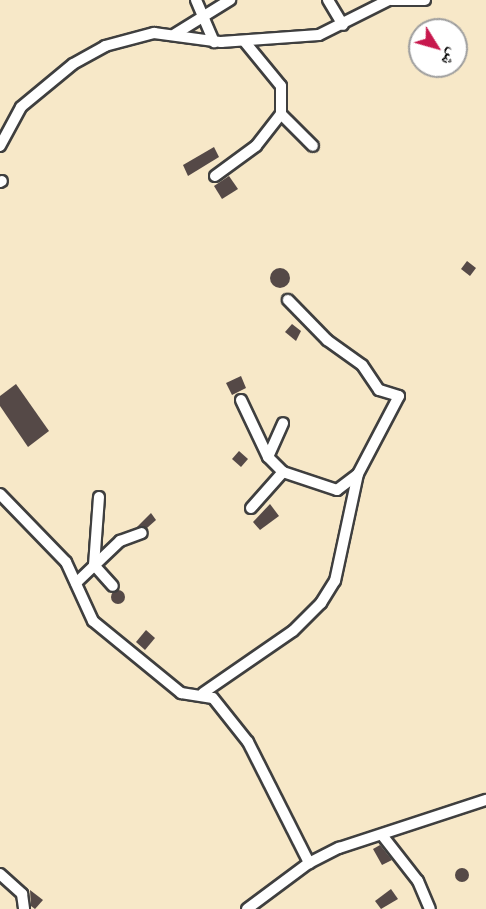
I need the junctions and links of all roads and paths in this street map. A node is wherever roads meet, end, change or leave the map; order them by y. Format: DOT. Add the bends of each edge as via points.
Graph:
graph roads {
  1 [pos="196,0"];
  2 [pos="230,0"];
  3 [pos="328,0"];
  4 [pos="390,0"];
  5 [pos="425,0"];
  6 [pos="207,18"];
  7 [pos="343,25"];
  8 [pos="175,34"];
  9 [pos="244,41"];
  10 [pos="214,42"];
  11 [pos="281,114"];
  12 [pos="0,146"];
  13 [pos="313,146"];
  14 [pos="214,176"];
  15 [pos="288,300"];
  16 [pos="241,400"];
  17 [pos="283,423"];
  18 [pos="268,457"];
  19 [pos="283,472"];
  20 [pos="358,474"];
  21 [pos="0,494"];
  22 [pos="99,497"];
  23 [pos="251,508"];
  24 [pos="142,533"];
  25 [pos="94,565"];
  26 [pos="76,583"];
  27 [pos="113,586"];
  28 [pos="203,693"];
  29 [pos="486,800"];
  30 [pos="382,835"];
  31 [pos="309,862"];
  32 [pos="0,874"];
  33 [pos="24,909"];
  34 [pos="247,909"];
  35 [pos="430,909"];
  1 -- 6 [label="street"];
  2 -- 6 [label="street"];
  3 -- 7 [label="street"];
  4 -- 5 [label="street"];
  4 -- 7 [label="street"];
  6 -- 8 [label="street"];
  6 -- 10 [label="street"];
  7 -- 9 [label="street" via="319,35"];
  8 -- 10 [label="street"];
  8 -- 12 [label="street" via="135,37 73,64 21,108"];
  9 -- 10 [label="street"];
  9 -- 11 [label="street" via="280,86"];
  11 -- 13 [label="street"];
  11 -- 14 [label="street" via="256,146"];
  15 -- 20 [label="street" via="327,340 362,365 379,390 398,393"];
  16 -- 18 [label="street"];
  17 -- 18 [label="street"];
  18 -- 19 [label="street"];
  19 -- 20 [label="street" via="337,490"];
  19 -- 23 [label="street"];
  20 -- 28 [label="street" via="335,581 321,603 293,631"];
  21 -- 26 [label="street" via="57,550"];
  22 -- 25 [label="street"];
  24 -- 25 [label="street" via="120,541"];
  25 -- 26 [label="street"];
  25 -- 27 [label="street"];
  26 -- 28 [label="street" via="93,621 181,693"];
  28 -- 31 [label="street" via="248,742"];
  29 -- 30 [label="street"];
  30 -- 31 [label="street"];
  30 -- 35 [label="street" via="418,881"];
  31 -- 34 [label="street"];
  32 -- 33 [label="street" via="22,894"];
}
